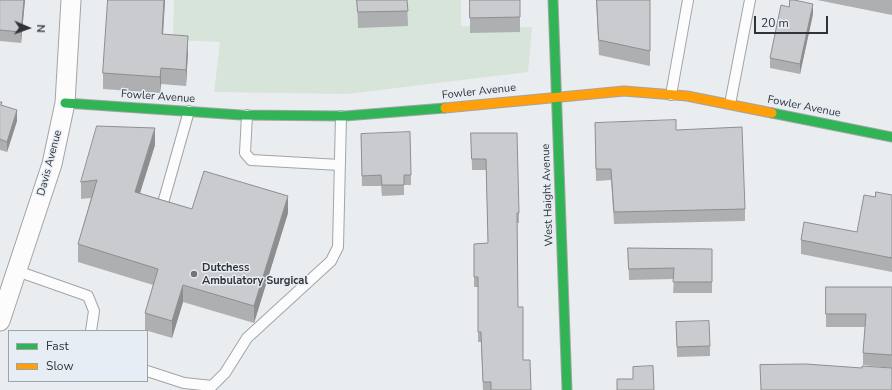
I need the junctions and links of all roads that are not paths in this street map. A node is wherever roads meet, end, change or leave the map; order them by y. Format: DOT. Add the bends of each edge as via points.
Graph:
graph roads {
  1 [pos="71,0"];
  2 [pos="553,0"];
  3 [pos="688,0"];
  4 [pos="750,0"];
  5 [pos="671,95"];
  6 [pos="557,96"];
  7 [pos="65,103"];
  8 [pos="730,104"];
  9 [pos="189,111"];
  10 [pos="247,115"];
  11 [pos="341,116"];
  12 [pos="892,137"];
  13 [pos="340,165"];
  14 [pos="163,203"];
  15 [pos="17,271"];
  16 [pos="0,321"];
  17 [pos="92,330"];
  18 [pos="148,371"];
  19 [pos="568,390"];
  1 -- 7 [label="street, Davis Avenue"];
  2 -- 6 [label="main road, West Haight Avenue"];
  3 -- 5 [label="lane"];
  4 -- 8 [label="lane"];
  5 -- 6 [label="main road, Fowler Avenue" via="624,91"];
  5 -- 8 [label="main road, Fowler Avenue"];
  6 -- 11 [label="main road, Fowler Avenue"];
  6 -- 19 [label="main road, West Haight Avenue"];
  7 -- 9 [label="main road, Fowler Avenue"];
  7 -- 15 [label="street, Davis Avenue" via="52,164"];
  8 -- 12 [label="main road, Fowler Avenue"];
  9 -- 10 [label="main road, Fowler Avenue"];
  9 -- 14 [label="lane"];
  10 -- 11 [label="main road, Fowler Avenue"];
  10 -- 13 [label="lane" via="245,153 251,160"];
  11 -- 13 [label="lane"];
  13 -- 18 [label="lane" via="338,247 331,261 247,338 225,373 212,386 184,383"];
  15 -- 16 [label="street, Davis Avenue"];
  15 -- 17 [label="lane" via="88,296 94,311"];
}
